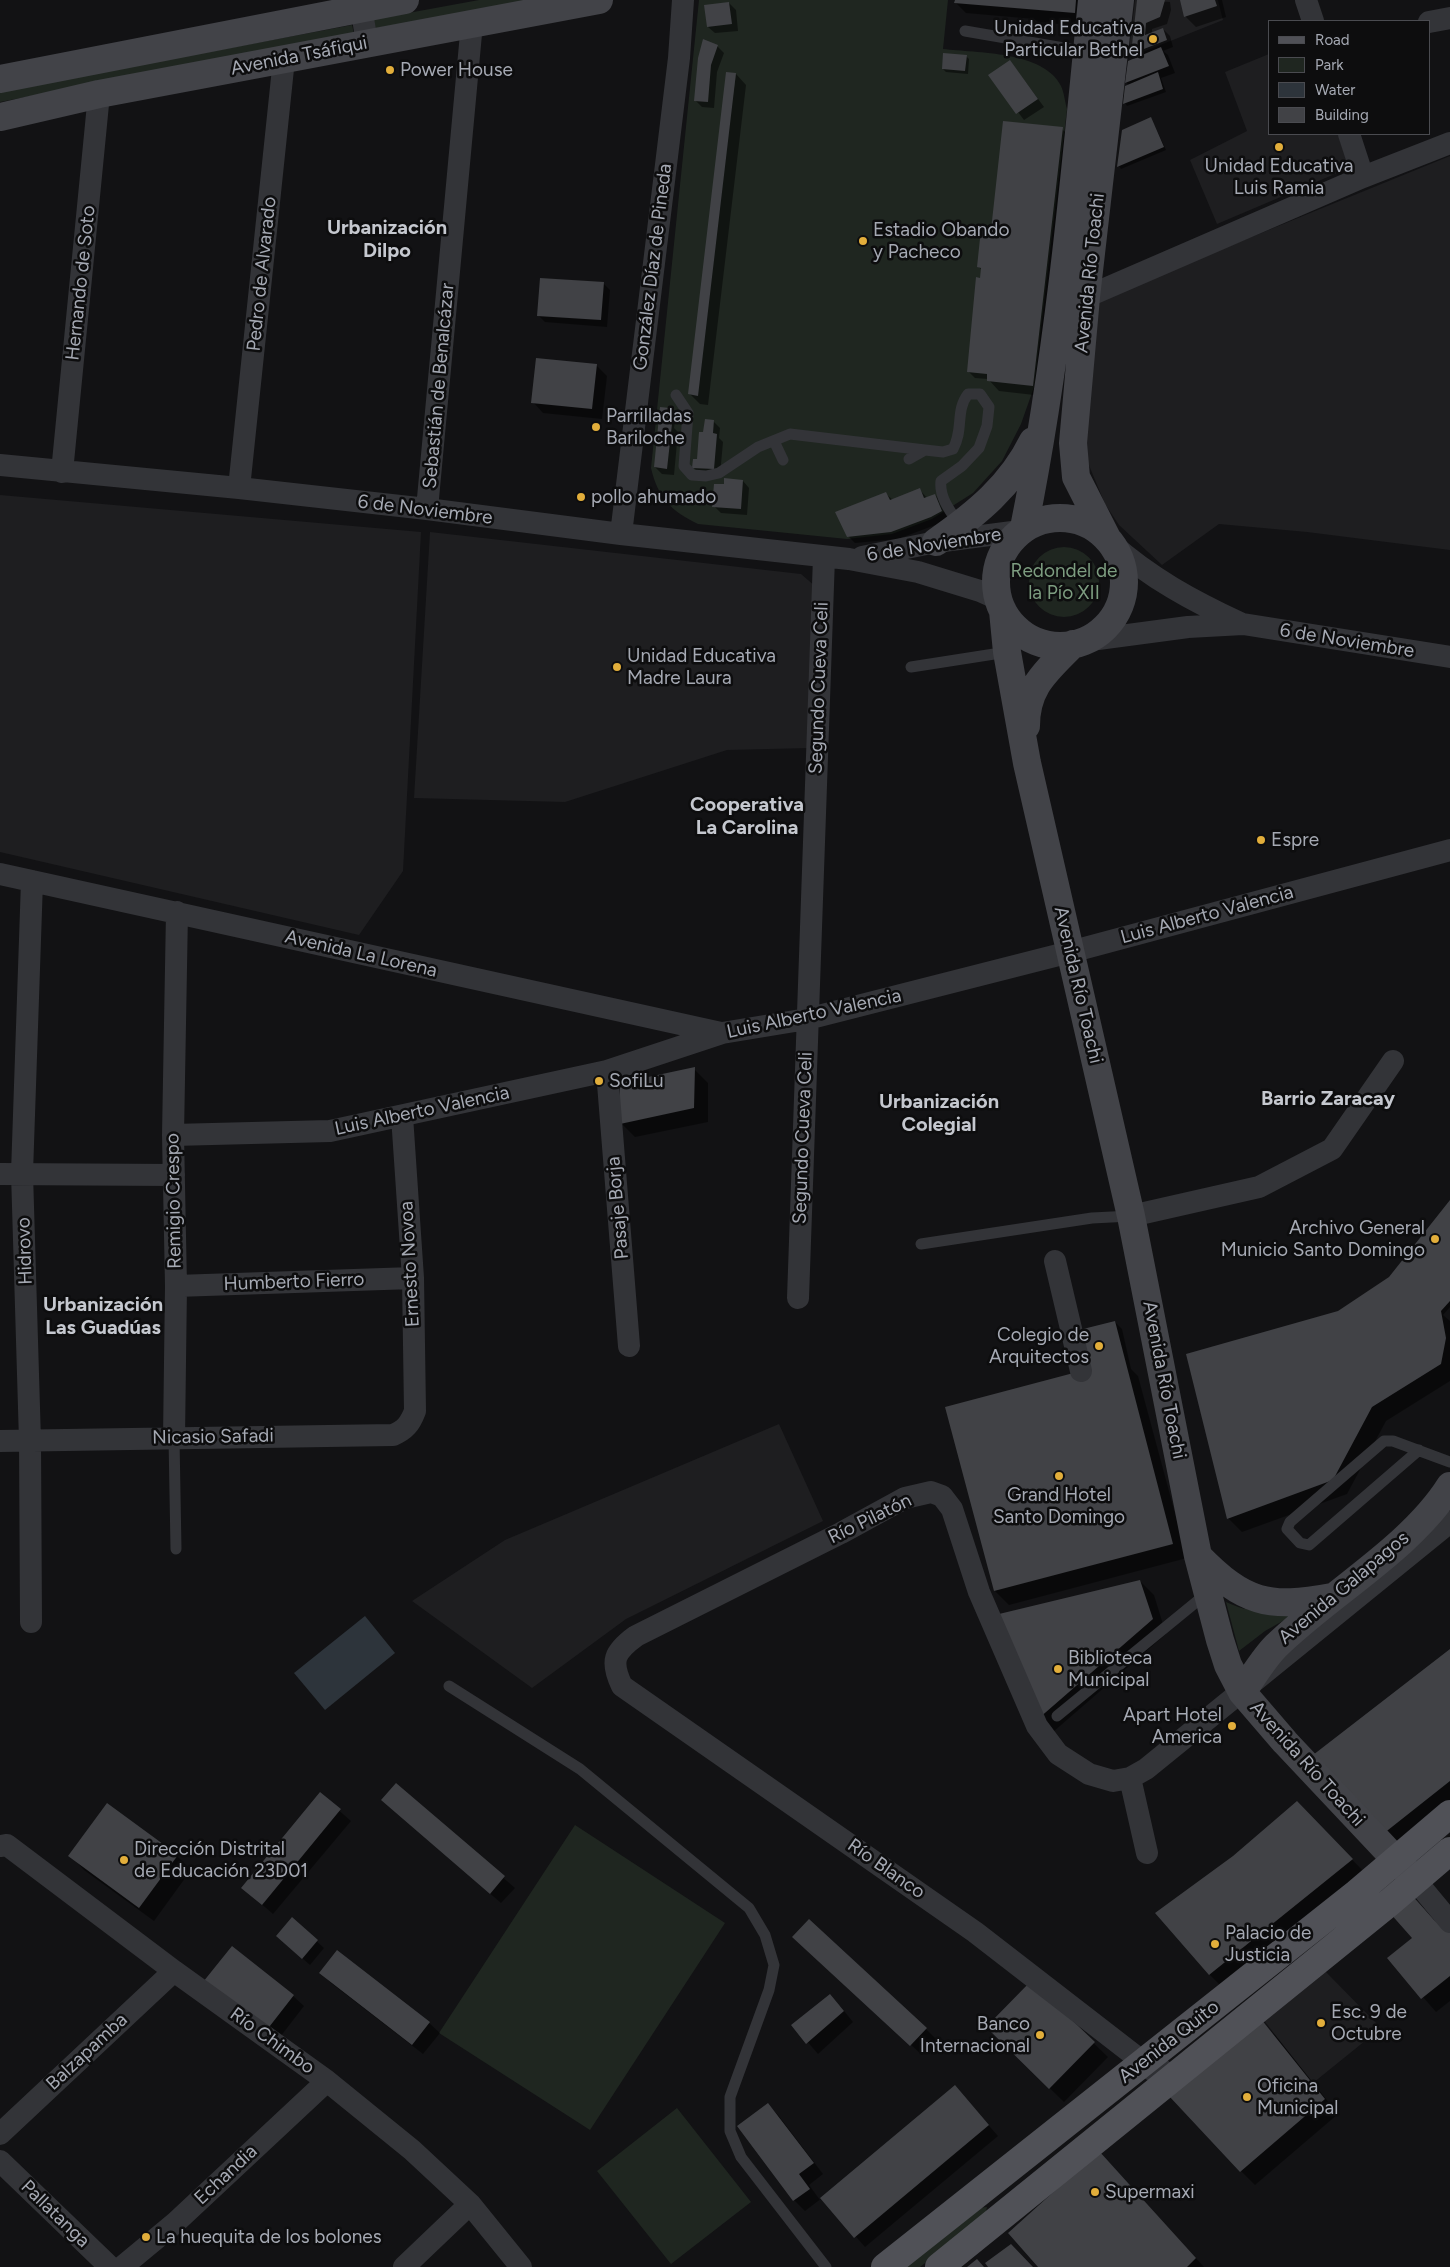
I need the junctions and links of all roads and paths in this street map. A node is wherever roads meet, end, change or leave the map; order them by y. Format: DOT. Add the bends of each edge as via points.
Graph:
graph roads {
  1 [pos="405,0"];
  2 [pos="599,0"];
  3 [pos="683,0"];
  4 [pos="1092,0"];
  5 [pos="1120,0"];
  6 [pos="1306,0"];
  7 [pos="360,4"];
  8 [pos="1450,18"];
  9 [pos="1313,20"];
  10 [pos="1430,22"];
  11 [pos="472,23"];
  12 [pos="964,31"];
  13 [pos="367,43"];
  14 [pos="1087,52"];
  15 [pos="284,59"];
  16 [pos="0,79"];
  17 [pos="100,94"];
  18 [pos="0,118"];
  19 [pos="1349,135"];
  20 [pos="1450,143"];
  21 [pos="1363,178"];
  22 [pos="1086,297"];
  23 [pos="676,395"];
  24 [pos="1043,419"];
  25 [pos="774,441"];
  26 [pos="925,450"];
  27 [pos="909,459"];
  28 [pos="783,460"];
  29 [pos="0,465"];
  30 [pos="62,472"];
  31 [pos="239,488"];
  32 [pos="427,510"];
  33 [pos="960,525"];
  34 [pos="1022,529"];
  35 [pos="620,534"];
  36 [pos="1109,541"];
  37 [pos="936,542"];
  38 [pos="824,557"];
  39 [pos="849,559"];
  40 [pos="1000,605"];
  41 [pos="1243,624"];
  42 [pos="1078,643"];
  43 [pos="1007,652"];
  44 [pos="1450,657"];
  45 [pos="911,667"];
  46 [pos="1027,763"];
  47 [pos="1450,850"];
  48 [pos="0,874"];
  49 [pos="32,881"];
  50 [pos="177,912"];
  51 [pos="1070,952"];
  52 [pos="807,1019"];
  53 [pos="722,1034"];
  54 [pos="1393,1061"];
  55 [pos="607,1071"];
  56 [pos="402,1116"];
  57 [pos="172,1135"];
  58 [pos="22,1173"];
  59 [pos="0,1174"];
  60 [pos="174,1175"];
  61 [pos="1131,1216"];
  62 [pos="920,1244"];
  63 [pos="1055,1261"];
  64 [pos="413,1278"];
  65 [pos="176,1286"];
  66 [pos="798,1298"];
  67 [pos="629,1346"];
  68 [pos="1081,1371"];
  69 [pos="415,1411"];
  70 [pos="174,1438"];
  71 [pos="30,1440"];
  72 [pos="0,1441"];
  73 [pos="1419,1450"];
  74 [pos="1450,1462"];
  75 [pos="1450,1486"];
  76 [pos="1450,1522"];
  77 [pos="176,1549"];
  78 [pos="1198,1556"];
  79 [pos="1207,1594"];
  80 [pos="1332,1597"];
  81 [pos="31,1622"];
  82 [pos="449,1686"];
  83 [pos="622,1686"];
  84 [pos="1242,1692"];
  85 [pos="1057,1716"];
  86 [pos="1130,1778"];
  87 [pos="1450,1814"];
  88 [pos="0,1846"];
  89 [pos="1450,1851"];
  90 [pos="1147,1854"];
  91 [pos="1396,1861"];
  92 [pos="1416,1881"];
  93 [pos="1450,1922"];
  94 [pos="174,1971"];
  95 [pos="1146,2072"];
  96 [pos="327,2080"];
  97 [pos="0,2134"];
  98 [pos="1074,2160"];
  99 [pos="0,2161"];
  100 [pos="470,2204"];
  101 [pos="110,2267"];
  102 [pos="122,2267"];
  103 [pos="404,2267"];
  104 [pos="521,2267"];
  105 [pos="826,2267"];
  106 [pos="885,2267"];
  107 [pos="939,2267"];
  1 -- 7 [label="main road, Avenida Tsáfiqui"];
  2 -- 11 [label="main road, Avenida Tsáfiqui"];
  3 -- 35 [label="street, González Díaz de Pineda" via="679,58"];
  4 -- 14 [label="main road, Avenida Río Toachi"];
  5 -- 22 [label="main road, Avenida Río Toachi"];
  6 -- 9 [label="street"];
  7 -- 13 [label="street"];
  7 -- 16 [label="main road, Avenida Tsáfiqui"];
  8 -- 10 [label="street"];
  11 -- 13 [label="main road, Avenida Tsáfiqui"];
  11 -- 32 [label="street, Sebastián de Benalcázar"];
  12 -- 14 [label="lane"];
  13 -- 15 [label="main road, Avenida Tsáfiqui"];
  14 -- 24 [label="main road, Avenida Río Toachi"];
  15 -- 17 [label="main road, Avenida Tsáfiqui"];
  15 -- 31 [label="street, Pedro de Alvarado"];
  17 -- 18 [label="main road, Avenida Tsáfiqui"];
  17 -- 30 [label="street, Hernando de Soto"];
  19 -- 21 [label="street"];
  20 -- 21 [label="street"];
  21 -- 22 [label="street"];
  22 -- 36 [label="main road, Avenida Río Toachi" via="1073,465 1080,487"];
  23 -- 25 [label="lane" via="688,413 684,466 692,475 719,473"];
  24 -- 33 [label="main road" via="1015,473 995,496"];
  24 -- 34 [label="main road, Avenida Río Toachi"];
  25 -- 26 [label="lane" via="790,434"];
  25 -- 28 [label="lane"];
  26 -- 27 [label="lane"];
  26 -- 33 [label="lane" via="943,452 953,449 961,429 961,403 968,394 980,394 989,407 987,426 978,448 962,466 941,481 940,489 946,504"];
  29 -- 30 [label="street, 6 de Noviembre"];
  30 -- 31 [label="street, 6 de Noviembre"];
  31 -- 32 [label="street, 6 de Noviembre"];
  32 -- 35 [label="street, 6 de Noviembre"];
  33 -- 37 [label="main road"];
  34 -- 36 [label="main road" via="1049,518 1070,518 1090,525"];
  34 -- 37 [label="street, 6 de Noviembre"];
  34 -- 40 [label="main road" via="1006,546 998,562 995,581"];
  35 -- 38 [label="street, 6 de Noviembre"];
  36 -- 41 [label="street, 6 de Noviembre" via="1157,579"];
  36 -- 42 [label="main road" via="1122,564 1122,599 1111,620 1099,632"];
  37 -- 39 [label="street, 6 de Noviembre"];
  38 -- 39 [label="street, 6 de Noviembre"];
  38 -- 52 [label="street, Segundo Cueva Celi"];
  39 -- 40 [label="street, 6 de Noviembre" via="933,576 980,591"];
  40 -- 42 [label="main road" via="1017,630 1027,637 1049,645"];
  40 -- 43 [label="main road, Avenida Río Toachi"];
  41 -- 42 [label="street, 6 de Noviembre" via="1188,627"];
  41 -- 44 [label="street, 6 de Noviembre"];
  42 -- 46 [label="main road, Avenida Río Toachi" via="1035,686 1028,702"];
  43 -- 45 [label="lane"];
  43 -- 46 [label="main road, Avenida Río Toachi"];
  46 -- 51 [label="main road, Avenida Río Toachi"];
  47 -- 51 [label="street, Luis Alberto Valencia"];
  48 -- 49 [label="street, Avenida La Lorena"];
  49 -- 50 [label="street, Avenida La Lorena"];
  49 -- 58 [label="street, Hidrovo"];
  50 -- 53 [label="street, Avenida La Lorena"];
  50 -- 57 [label="street, Remigio Crespo"];
  51 -- 52 [label="street, Luis Alberto Valencia"];
  51 -- 61 [label="main road, Avenida Río Toachi"];
  52 -- 53 [label="street, Luis Alberto Valencia"];
  52 -- 66 [label="street, Segundo Cueva Celi"];
  53 -- 55 [label="street, Luis Alberto Valencia"];
  54 -- 61 [label="street" via="1332,1149 1259,1187"];
  55 -- 56 [label="street, Luis Alberto Valencia"];
  55 -- 67 [label="street, Pasaje Borja"];
  56 -- 57 [label="street, Luis Alberto Valencia" via="330,1131"];
  56 -- 64 [label="street, Ernesto Novoa"];
  57 -- 60 [label="street, Remigio Crespo"];
  58 -- 59 [label="street"];
  58 -- 60 [label="street"];
  58 -- 71 [label="street, Hidrovo"];
  60 -- 65 [label="street, Remigio Crespo"];
  61 -- 62 [label="lane" via="1092,1218"];
  61 -- 78 [label="main road, Avenida Río Toachi"];
  63 -- 68 [label="street"];
  64 -- 65 [label="street, Humberto Fierro"];
  64 -- 69 [label="street, Ernesto Novoa"];
  65 -- 70 [label="street, Remigio Crespo"];
  69 -- 70 [label="street, Nicasio Safadi" via="410,1423 393,1435"];
  70 -- 71 [label="street, Nicasio Safadi"];
  70 -- 77 [label="lane, Remigio Crespo"];
  71 -- 72 [label="street, Nicasio Safadi"];
  71 -- 81 [label="street, Hidrovo"];
  73 -- 73 [label="lane" via="1393,1440 1381,1443 1290,1522 1287,1530 1300,1543 1309,1545"];
  73 -- 74 [label="lane"];
  75 -- 80 [label="main road, Avenida Galapagos" via="1441,1501 1411,1532"];
  76 -- 84 [label="street"];
  78 -- 79 [label="main road, Avenida Río Toachi"];
  78 -- 80 [label="main road" via="1235,1590 1257,1600 1296,1603"];
  79 -- 84 [label="main road, Avenida Río Toachi" via="1228,1665"];
  79 -- 85 [label="lane"];
  80 -- 84 [label="main road, Avenida Galapagos" via="1274,1647"];
  82 -- 105 [label="lane" via="580,1769 750,1908 765,1935 774,1965 769,1990 730,2097 730,2131 741,2157"];
  83 -- 86 [label="street, Río Pilatón" via="616,1673 615,1659 622,1646 636,1636 905,1498 931,1492 942,1496 952,1509 979,1592 1036,1726 1058,1754 1089,1774 1113,1780"];
  83 -- 95 [label="street, Río Blanco" via="975,1932"];
  84 -- 86 [label="street" via="1146,1769"];
  84 -- 91 [label="main road, Avenida Río Toachi"];
  86 -- 90 [label="street"];
  87 -- 91 [label="main road, Avenida Quito"];
  88 -- 94 [label="street, Río Chimbo" via="7,1845"];
  89 -- 92 [label="main road, Avenida Quito"];
  91 -- 92 [label="main road, Avenida Río Toachi"];
  91 -- 95 [label="main road, Avenida Quito"];
  92 -- 93 [label="street, Avenida Río Toachi"];
  92 -- 98 [label="main road, Avenida Quito"];
  94 -- 96 [label="street, Río Chimbo"];
  94 -- 97 [label="street, Balzapamba"];
  95 -- 98 [label="main road" via="1085,2139"];
  95 -- 106 [label="main road, Avenida Quito" via="1051,2135"];
  96 -- 100 [label="street, Río Chimbo" via="412,2150"];
  96 -- 102 [label="street, Echandia" via="175,2223"];
  98 -- 107 [label="main road, Avenida Quito"];
  99 -- 101 [label="street, Pallatanga"];
  100 -- 103 [label="street"];
  100 -- 104 [label="street, Río Chimbo"];
}
